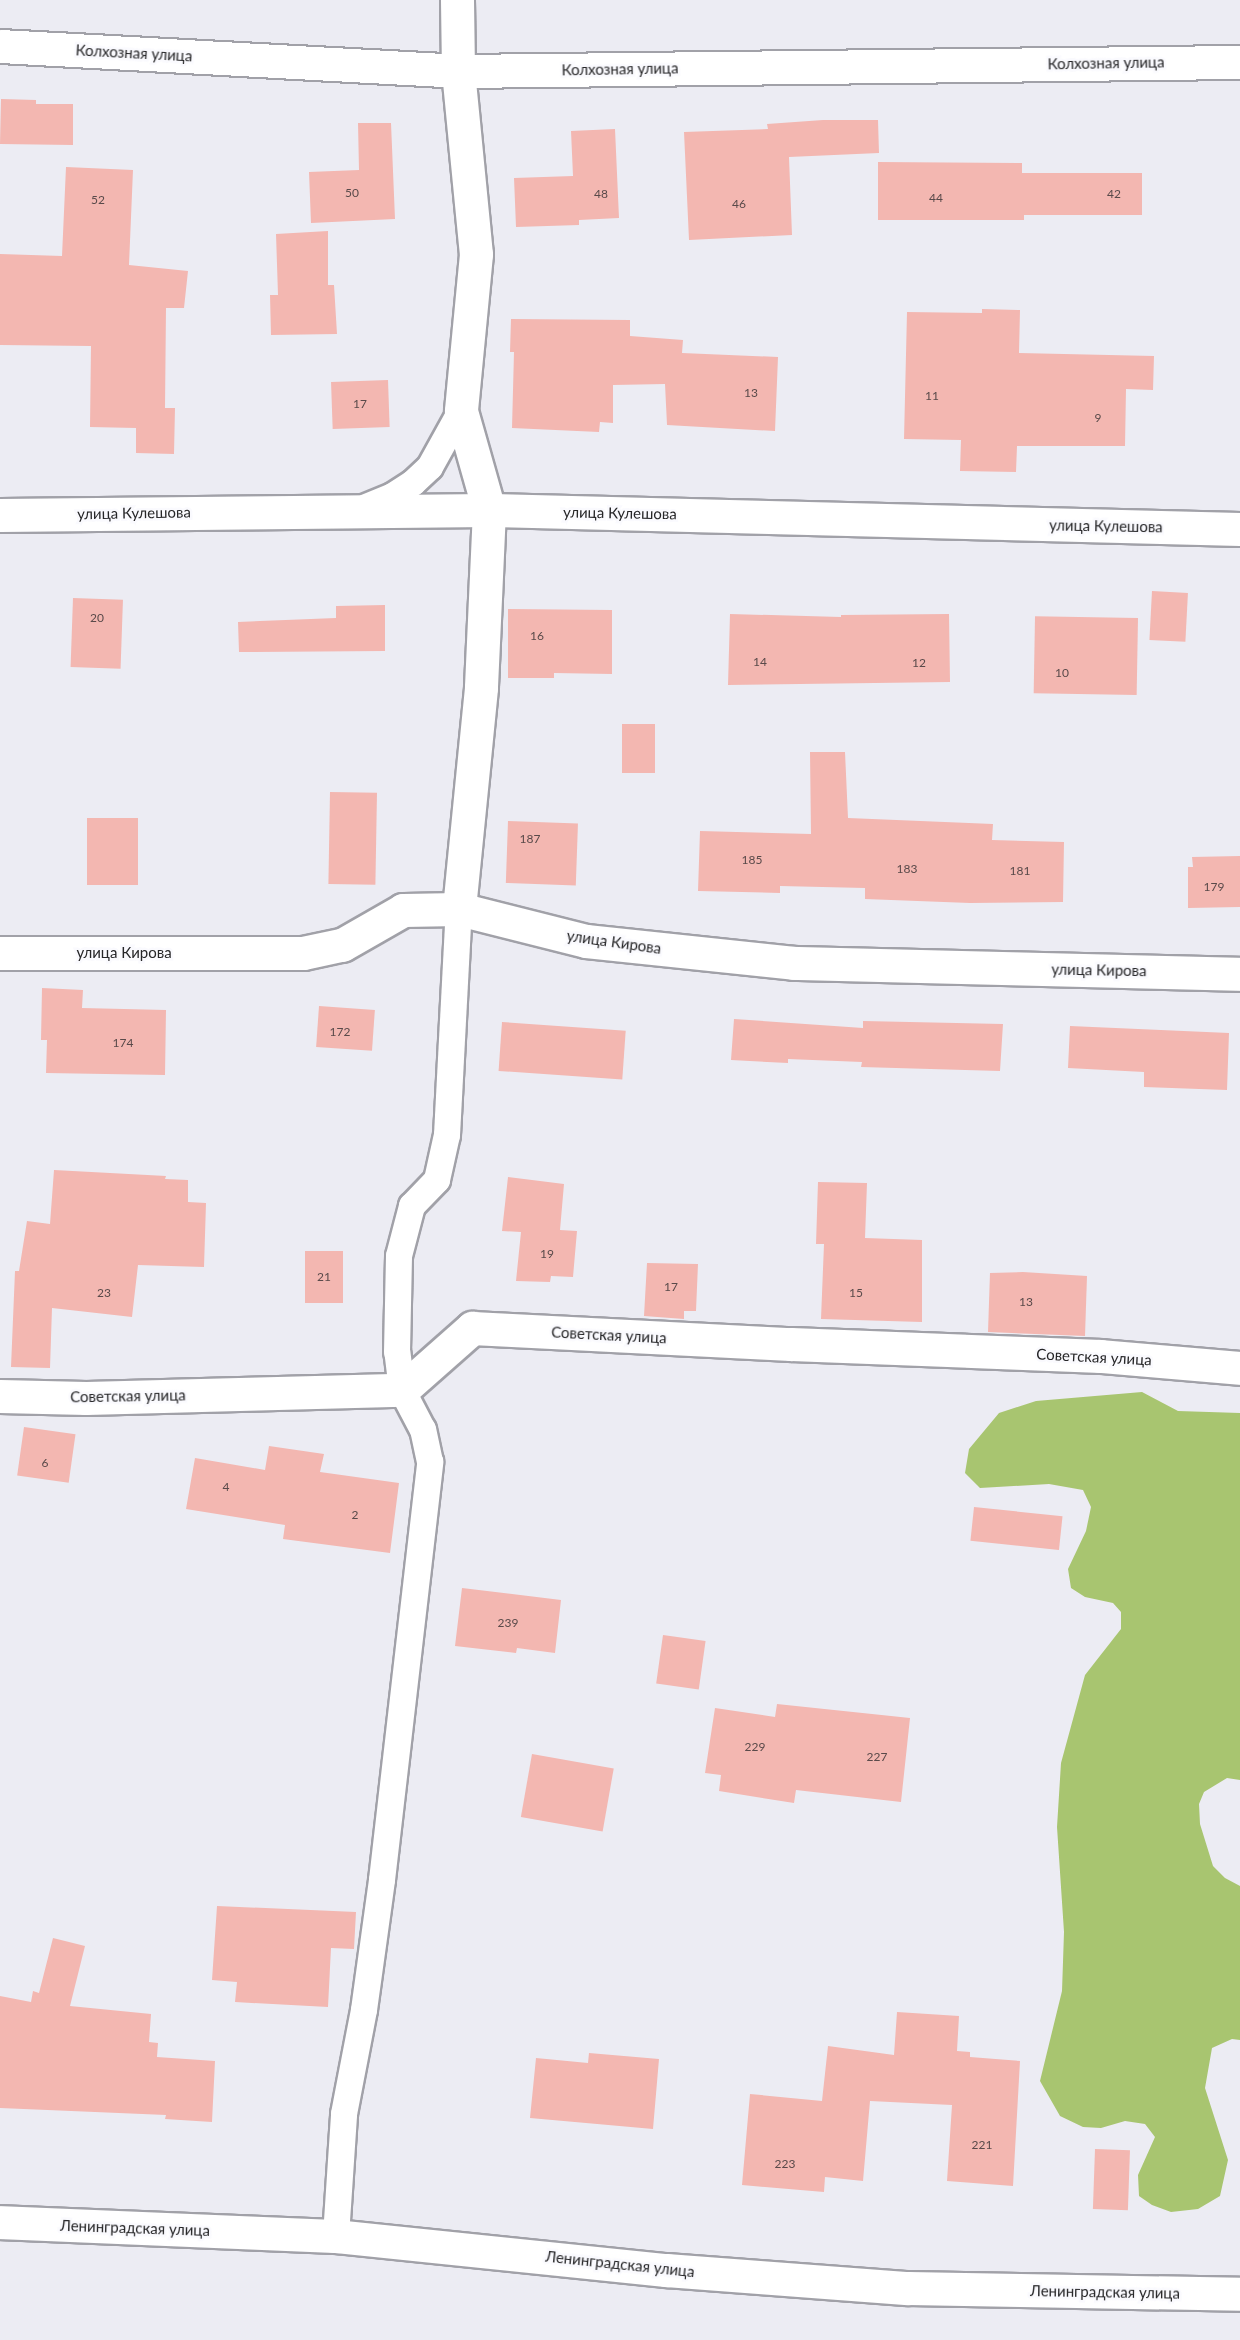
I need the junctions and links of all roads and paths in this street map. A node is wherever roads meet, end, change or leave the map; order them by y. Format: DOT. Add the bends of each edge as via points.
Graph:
graph roads {
  1 [pos="457,0"];
  2 [pos="0,46"];
  3 [pos="1240,62"];
  4 [pos="458,71"];
  5 [pos="461,411"];
  6 [pos="357,510"];
  7 [pos="489,510"];
  8 [pos="0,515"];
  9 [pos="1240,529"];
  10 [pos="459,909"];
  11 [pos="0,953"];
  12 [pos="1240,974"];
  13 [pos="1240,1368"];
  14 [pos="402,1390"];
  15 [pos="0,1396"];
  16 [pos="0,2222"];
  17 [pos="336,2236"];
  18 [pos="1240,2294"];
  1 -- 4 [label="street"];
  2 -- 4 [label="street, Колхозная улица"];
  3 -- 4 [label="street, Колхозная улица"];
  4 -- 5 [label="street" via="476,254"];
  5 -- 6 [label="lane" via="430,467 393,496"];
  5 -- 7 [label="street"];
  6 -- 7 [label="street, улица Кулешова"];
  6 -- 8 [label="street, улица Кулешова"];
  7 -- 9 [label="street, улица Кулешова"];
  7 -- 10 [label="street" via="481,688"];
  10 -- 11 [label="street, улица Кирова" via="403,910 342,945 303,952"];
  10 -- 12 [label="street, улица Кирова" via="586,941 794,963"];
  10 -- 14 [label="lane" via="447,1135 437,1180 412,1206 399,1256 397,1352"];
  13 -- 14 [label="street, Советская улица" via="1101,1356 472,1328"];
  14 -- 15 [label="street, Советская улица" via="86,1398"];
  14 -- 17 [label="lane" via="423,1430 430,1462 382,1880 364,2010 344,2114"];
  16 -- 17 [label="street, Ленинградская улица"];
  17 -- 18 [label="street, Ленинградская улица" via="666,2270 908,2288"];
}
